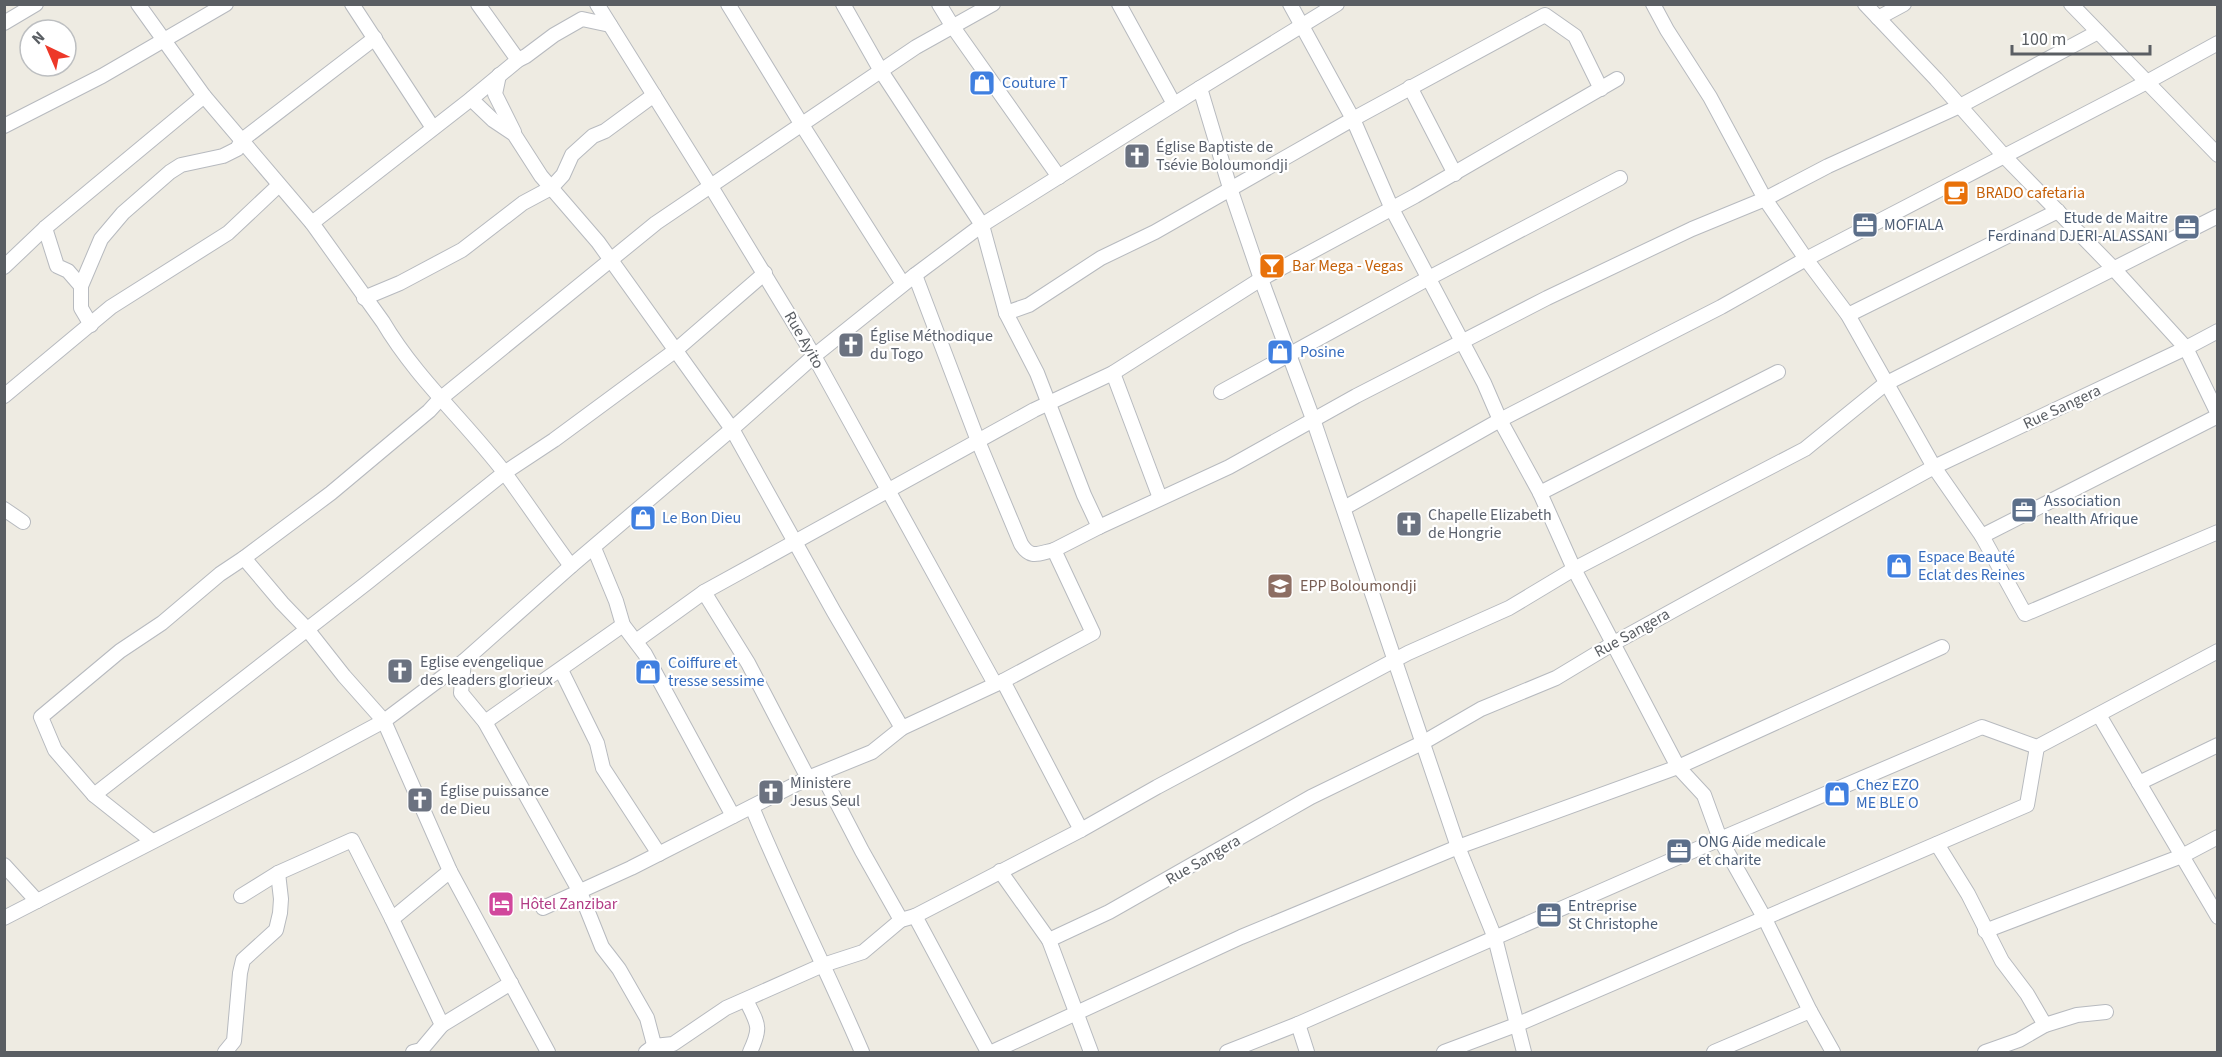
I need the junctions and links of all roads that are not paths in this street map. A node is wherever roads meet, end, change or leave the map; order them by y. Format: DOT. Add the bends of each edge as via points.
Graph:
graph roads {
  1 [pos="36,4"];
  2 [pos="138,4"];
  3 [pos="226,4"];
  4 [pos="352,4"];
  5 [pos="478,4"];
  6 [pos="589,4"];
  7 [pos="597,4"];
  8 [pos="728,4"];
  9 [pos="843,4"];
  10 [pos="939,4"];
  11 [pos="993,4"];
  12 [pos="1119,4"];
  13 [pos="1290,4"];
  14 [pos="1337,4"];
  15 [pos="1653,4"];
  16 [pos="1865,4"];
  17 [pos="1904,4"];
  18 [pos="2071,4"];
  19 [pos="1878,18"];
  20 [pos="582,19"];
  21 [pos="4,23"];
  22 [pos="610,25"];
  23 [pos="1302,26"];
  24 [pos="952,27"];
  25 [pos="2098,32"];
  26 [pos="375,38"];
  27 [pos="165,40"];
  28 [pos="2217,43"];
  29 [pos="518,60"];
  30 [pos="881,71"];
  31 [pos="499,75"];
  32 [pos="1617,79"];
  33 [pos="2147,82"];
  34 [pos="1410,87"];
  35 [pos="1200,88"];
  36 [pos="1601,89"];
  37 [pos="654,95"];
  38 [pos="204,96"];
  39 [pos="471,99"];
  40 [pos="1174,105"];
  41 [pos="1960,106"];
  42 [pos="1353,118"];
  43 [pos="801,125"];
  44 [pos="4,126"];
  45 [pos="433,128"];
  46 [pos="514,134"];
  47 [pos="242,140"];
  48 [pos="2217,155"];
  49 [pos="2005,156"];
  50 [pos="1455,174"];
  51 [pos="1059,177"];
  52 [pos="1620,178"];
  53 [pos="279,185"];
  54 [pos="710,185"];
  55 [pos="551,188"];
  56 [pos="1230,188"];
  57 [pos="1765,199"];
  58 [pos="1392,209"];
  59 [pos="2058,211"];
  60 [pos="2217,216"];
  61 [pos="312,223"];
  62 [pos="982,225"];
  63 [pos="45,228"];
  64 [pos="1806,259"];
  65 [pos="610,260"];
  66 [pos="4,267"];
  67 [pos="2114,269"];
  68 [pos="765,273"];
  69 [pos="915,275"];
  70 [pos="1261,279"];
  71 [pos="1427,279"];
  72 [pos="903,284"];
  73 [pos="81,285"];
  74 [pos="364,298"];
  75 [pos="1006,313"];
  76 [pos="1848,315"];
  77 [pos="91,325"];
  78 [pos="2217,331"];
  79 [pos="1461,343"];
  80 [pos="2186,348"];
  81 [pos="676,350"];
  82 [pos="1290,354"];
  83 [pos="814,356"];
  84 [pos="1778,372"];
  85 [pos="1113,373"];
  86 [pos="1886,384"];
  87 [pos="1221,392"];
  88 [pos="4,396"];
  89 [pos="440,399"];
  90 [pos="1048,404"];
  91 [pos="2217,415"];
  92 [pos="1313,419"];
  93 [pos="1500,420"];
  94 [pos="732,429"];
  95 [pos="978,441"];
  96 [pos="1934,467"];
  97 [pos="504,473"];
  98 [pos="888,490"];
  99 [pos="1540,493"];
  100 [pos="1160,498"];
  101 [pos="1344,508"];
  102 [pos="4,509"];
  103 [pos="22,522"];
  104 [pos="1099,527"];
  105 [pos="2217,532"];
  106 [pos="1982,536"];
  107 [pos="797,543"];
  108 [pos="594,548"];
  109 [pos="1054,550"];
  110 [pos="244,558"];
  111 [pos="571,566"];
  112 [pos="1574,569"];
  113 [pos="704,592"];
  114 [pos="623,625"];
  115 [pos="307,628"];
  116 [pos="636,641"];
  117 [pos="1614,643"];
  118 [pos="1942,647"];
  119 [pos="2217,651"];
  120 [pos="1395,660"];
  121 [pos="464,661"];
  122 [pos="561,670"];
  123 [pos="999,683"];
  124 [pos="2099,715"];
  125 [pos="384,721"];
  126 [pos="485,722"];
  127 [pos="902,728"];
  128 [pos="1424,742"];
  129 [pos="2217,745"];
  130 [pos="2037,747"];
  131 [pos="1678,767"];
  132 [pos="815,776"];
  133 [pos="2139,783"];
  134 [pos="94,795"];
  135 [pos="752,807"];
  136 [pos="733,816"];
  137 [pos="1081,830"];
  138 [pos="2217,837"];
  139 [pos="1720,839"];
  140 [pos="152,841"];
  141 [pos="1937,844"];
  142 [pos="1458,847"];
  143 [pos="659,854"];
  144 [pos="2182,856"];
  145 [pos="4,865"];
  146 [pos="450,871"];
  147 [pos="1000,871"];
  148 [pos="278,873"];
  149 [pos="580,892"];
  150 [pos="241,896"];
  151 [pos="37,901"];
  152 [pos="543,908"];
  153 [pos="2217,917"];
  154 [pos="4,918"];
  155 [pos="908,918"];
  156 [pos="392,919"];
  157 [pos="1765,919"];
  158 [pos="1985,931"];
  159 [pos="1495,938"];
  160 [pos="1049,940"];
  161 [pos="823,965"];
  162 [pos="511,983"];
  163 [pos="746,1000"];
  164 [pos="1810,1011"];
  165 [pos="2106,1012"];
  166 [pos="1075,1014"];
  167 [pos="1298,1024"];
  168 [pos="442,1025"];
  169 [pos="1516,1025"];
  170 [pos="2045,1025"];
  171 [pos="2019,1040"];
  172 [pos="652,1050"];
  173 [pos="225,1053"];
  174 [pos="413,1053"];
  175 [pos="548,1053"];
  176 [pos="750,1053"];
  177 [pos="862,1053"];
  178 [pos="990,1053"];
  179 [pos="1090,1053"];
  180 [pos="1227,1053"];
  181 [pos="1307,1053"];
  182 [pos="1444,1053"];
  183 [pos="1524,1053"];
  184 [pos="1714,1053"];
  185 [pos="1833,1053"];
  186 [pos="1985,1053"];
  187 [pos="2026,1053"];
  1 -- 21 [label="street"];
  2 -- 27 [label="street"];
  3 -- 27 [label="street"];
  4 -- 26 [label="street"];
  5 -- 29 [label="street"];
  6 -- 20 [label="street"];
  7 -- 22 [label="street, Rue Ayito"];
  8 -- 43 [label="street"];
  9 -- 30 [label="street"];
  10 -- 24 [label="street"];
  11 -- 24 [label="street"];
  12 -- 40 [label="street"];
  13 -- 23 [label="street"];
  14 -- 23 [label="street"];
  15 -- 57 [label="street" via="1710,97"];
  16 -- 19 [label="street"];
  17 -- 19 [label="street"];
  18 -- 25 [label="street"];
  19 -- 41 [label="street"];
  20 -- 22 [label="street"];
  20 -- 29 [label="street"];
  22 -- 37 [label="street, Rue Ayito"];
  23 -- 35 [label="street"];
  23 -- 42 [label="street"];
  24 -- 30 [label="street"];
  24 -- 51 [label="street"];
  25 -- 33 [label="street"];
  25 -- 41 [label="street"];
  26 -- 45 [label="street"];
  26 -- 47 [label="street"];
  27 -- 38 [label="street"];
  27 -- 44 [label="street"];
  28 -- 33 [label="street"];
  29 -- 31 [label="street"];
  30 -- 43 [label="street"];
  30 -- 62 [label="street"];
  31 -- 39 [label="street"];
  31 -- 46 [label="street" via="495,94"];
  32 -- 36 [label="street"];
  33 -- 48 [label="street"];
  33 -- 49 [label="street"];
  34 -- 36 [label="street" via="1545,15 1575,36"];
  34 -- 42 [label="street"];
  34 -- 50 [label="street"];
  35 -- 40 [label="street"];
  35 -- 56 [label="street"];
  36 -- 50 [label="street"];
  37 -- 54 [label="street, Rue Ayito"];
  37 -- 55 [label="street" via="593,136 572,155 563,175"];
  38 -- 47 [label="street"];
  38 -- 63 [label="street"];
  39 -- 45 [label="street"];
  39 -- 46 [label="street"];
  40 -- 51 [label="street"];
  41 -- 49 [label="street"];
  41 -- 57 [label="street"];
  42 -- 56 [label="street"];
  42 -- 58 [label="street"];
  43 -- 54 [label="street"];
  43 -- 72 [label="street"];
  45 -- 61 [label="street"];
  46 -- 55 [label="street"];
  47 -- 53 [label="street"];
  47 -- 73 [label="street" via="237,149 223,156 181,165 123,213 101,239"];
  49 -- 59 [label="street"];
  49 -- 64 [label="street"];
  50 -- 58 [label="street"];
  51 -- 62 [label="street"];
  52 -- 71 [label="street"];
  53 -- 61 [label="street"];
  53 -- 77 [label="street" via="228,233 111,307"];
  54 -- 65 [label="street"];
  54 -- 68 [label="street, Rue Ayito"];
  55 -- 65 [label="street"];
  55 -- 74 [label="street" via="523,203 462,250"];
  56 -- 70 [label="street"];
  56 -- 75 [label="street" via="1101,258 1029,305"];
  57 -- 64 [label="street"];
  57 -- 79 [label="street" via="1692,229"];
  58 -- 70 [label="street"];
  58 -- 71 [label="street"];
  59 -- 67 [label="street"];
  59 -- 76 [label="street"];
  60 -- 67 [label="street"];
  61 -- 74 [label="street"];
  62 -- 69 [label="street"];
  62 -- 75 [label="street"];
  63 -- 66 [label="street"];
  63 -- 73 [label="street" via="57,266"];
  64 -- 76 [label="street"];
  64 -- 93 [label="street"];
  65 -- 81 [label="street"];
  65 -- 89 [label="street"];
  67 -- 80 [label="street"];
  67 -- 86 [label="street"];
  68 -- 81 [label="street"];
  68 -- 83 [label="street, Rue Ayito"];
  69 -- 72 [label="street"];
  69 -- 95 [label="street"];
  70 -- 82 [label="street"];
  70 -- 85 [label="street"];
  71 -- 79 [label="street"];
  71 -- 82 [label="street"];
  72 -- 83 [label="street"];
  73 -- 77 [label="street" via="81,308"];
  74 -- 89 [label="street"];
  75 -- 90 [label="street" via="1037,373"];
  76 -- 86 [label="street"];
  77 -- 88 [label="street"];
  78 -- 80 [label="street, Rue Sangera"];
  79 -- 92 [label="street"];
  79 -- 93 [label="street"];
  80 -- 91 [label="street"];
  80 -- 96 [label="street, Rue Sangera"];
  81 -- 94 [label="street"];
  81 -- 97 [label="street"];
  82 -- 87 [label="street"];
  82 -- 92 [label="street"];
  83 -- 94 [label="street"];
  83 -- 98 [label="street, Rue Ayito"];
  84 -- 99 [label="street"];
  85 -- 90 [label="street"];
  85 -- 100 [label="street"];
  86 -- 96 [label="street"];
  86 -- 112 [label="street" via="1805,449"];
  89 -- 97 [label="street"];
  89 -- 110 [label="street" via="331,493"];
  90 -- 95 [label="street"];
  90 -- 104 [label="street"];
  91 -- 106 [label="street"];
  92 -- 100 [label="street" via="1228,467"];
  92 -- 101 [label="street"];
  93 -- 99 [label="street"];
  93 -- 101 [label="street"];
  94 -- 107 [label="street"];
  94 -- 108 [label="street"];
  95 -- 98 [label="street"];
  95 -- 109 [label="street" via="1026,552 1032,555"];
  96 -- 106 [label="street"];
  96 -- 117 [label="street, Rue Sangera"];
  97 -- 111 [label="street"];
  97 -- 115 [label="street"];
  98 -- 107 [label="street"];
  98 -- 123 [label="street, Rue Ayito"];
  99 -- 112 [label="street"];
  100 -- 104 [label="street"];
  101 -- 120 [label="street"];
  102 -- 103 [label="street"];
  104 -- 109 [label="street"];
  105 -- 106 [label="street" via="2025,614"];
  107 -- 113 [label="street"];
  107 -- 127 [label="street"];
  108 -- 111 [label="street"];
  108 -- 114 [label="street"];
  109 -- 123 [label="street" via="1093,633"];
  110 -- 115 [label="street"];
  110 -- 134 [label="street" via="120,651 41,717 55,750"];
  111 -- 121 [label="street"];
  112 -- 117 [label="street"];
  112 -- 120 [label="street" via="1509,608"];
  113 -- 116 [label="street"];
  113 -- 132 [label="street"];
  114 -- 116 [label="street"];
  114 -- 122 [label="street"];
  115 -- 125 [label="street"];
  115 -- 134 [label="street"];
  116 -- 136 [label="street"];
  117 -- 128 [label="street, Rue Sangera" via="1556,678 1481,709"];
  117 -- 131 [label="street"];
  118 -- 131 [label="street"];
  119 -- 124 [label="street"];
  120 -- 128 [label="street"];
  120 -- 137 [label="street"];
  121 -- 125 [label="street"];
  121 -- 126 [label="street" via="461,693"];
  122 -- 126 [label="street"];
  122 -- 143 [label="street" via="597,743 603,768"];
  123 -- 127 [label="street"];
  123 -- 137 [label="street, Rue Ayito"];
  124 -- 130 [label="street"];
  124 -- 133 [label="street"];
  125 -- 140 [label="street"];
  125 -- 146 [label="street"];
  126 -- 149 [label="street"];
  127 -- 132 [label="street" via="872,752"];
  128 -- 142 [label="street"];
  128 -- 160 [label="street, Rue Sangera" via="1311,797 1109,912"];
  129 -- 133 [label="street"];
  130 -- 139 [label="street" via="1982,727"];
  130 -- 141 [label="street" via="2026,806"];
  131 -- 139 [label="street" via="1704,795"];
  131 -- 142 [label="street"];
  132 -- 135 [label="street"];
  132 -- 155 [label="street"];
  133 -- 144 [label="street"];
  134 -- 140 [label="street"];
  135 -- 136 [label="street"];
  135 -- 161 [label="street"];
  136 -- 143 [label="street"];
  137 -- 147 [label="street"];
  138 -- 144 [label="street"];
  139 -- 157 [label="street"];
  139 -- 159 [label="street"];
  140 -- 151 [label="street"];
  141 -- 157 [label="street"];
  141 -- 158 [label="street"];
  142 -- 159 [label="street"];
  142 -- 166 [label="street" via="1241,938"];
  143 -- 149 [label="street"];
  144 -- 153 [label="street"];
  144 -- 158 [label="street"];
  145 -- 151 [label="street"];
  146 -- 156 [label="street"];
  146 -- 162 [label="street"];
  147 -- 155 [label="street"];
  147 -- 160 [label="street"];
  148 -- 150 [label="street"];
  148 -- 156 [label="street" via="352,840"];
  148 -- 173 [label="street" via="281,898 276,930 243,960 234,1041"];
  149 -- 152 [label="street"];
  149 -- 172 [label="street" via="602,947 647,1018"];
  151 -- 154 [label="street"];
  155 -- 161 [label="street" via="863,952"];
  155 -- 178 [label="street"];
  156 -- 168 [label="street"];
  157 -- 164 [label="street"];
  157 -- 169 [label="street"];
  158 -- 170 [label="street"];
  159 -- 167 [label="street"];
  159 -- 169 [label="street"];
  160 -- 166 [label="street"];
  161 -- 163 [label="street"];
  161 -- 177 [label="street"];
  162 -- 168 [label="street"];
  162 -- 175 [label="street"];
  163 -- 172 [label="street" via="726,1008 673,1044"];
  163 -- 176 [label="street" via="757,1021 757,1038"];
  164 -- 184 [label="street"];
  164 -- 185 [label="street"];
  165 -- 170 [label="street" via="2077,1015"];
  166 -- 178 [label="street"];
  166 -- 179 [label="street"];
  167 -- 180 [label="street"];
  167 -- 181 [label="street"];
  168 -- 174 [label="street" via="421,1050"];
  169 -- 182 [label="street"];
  169 -- 183 [label="street"];
  170 -- 171 [label="street"];
  171 -- 186 [label="street"];
  171 -- 187 [label="street"];
}
